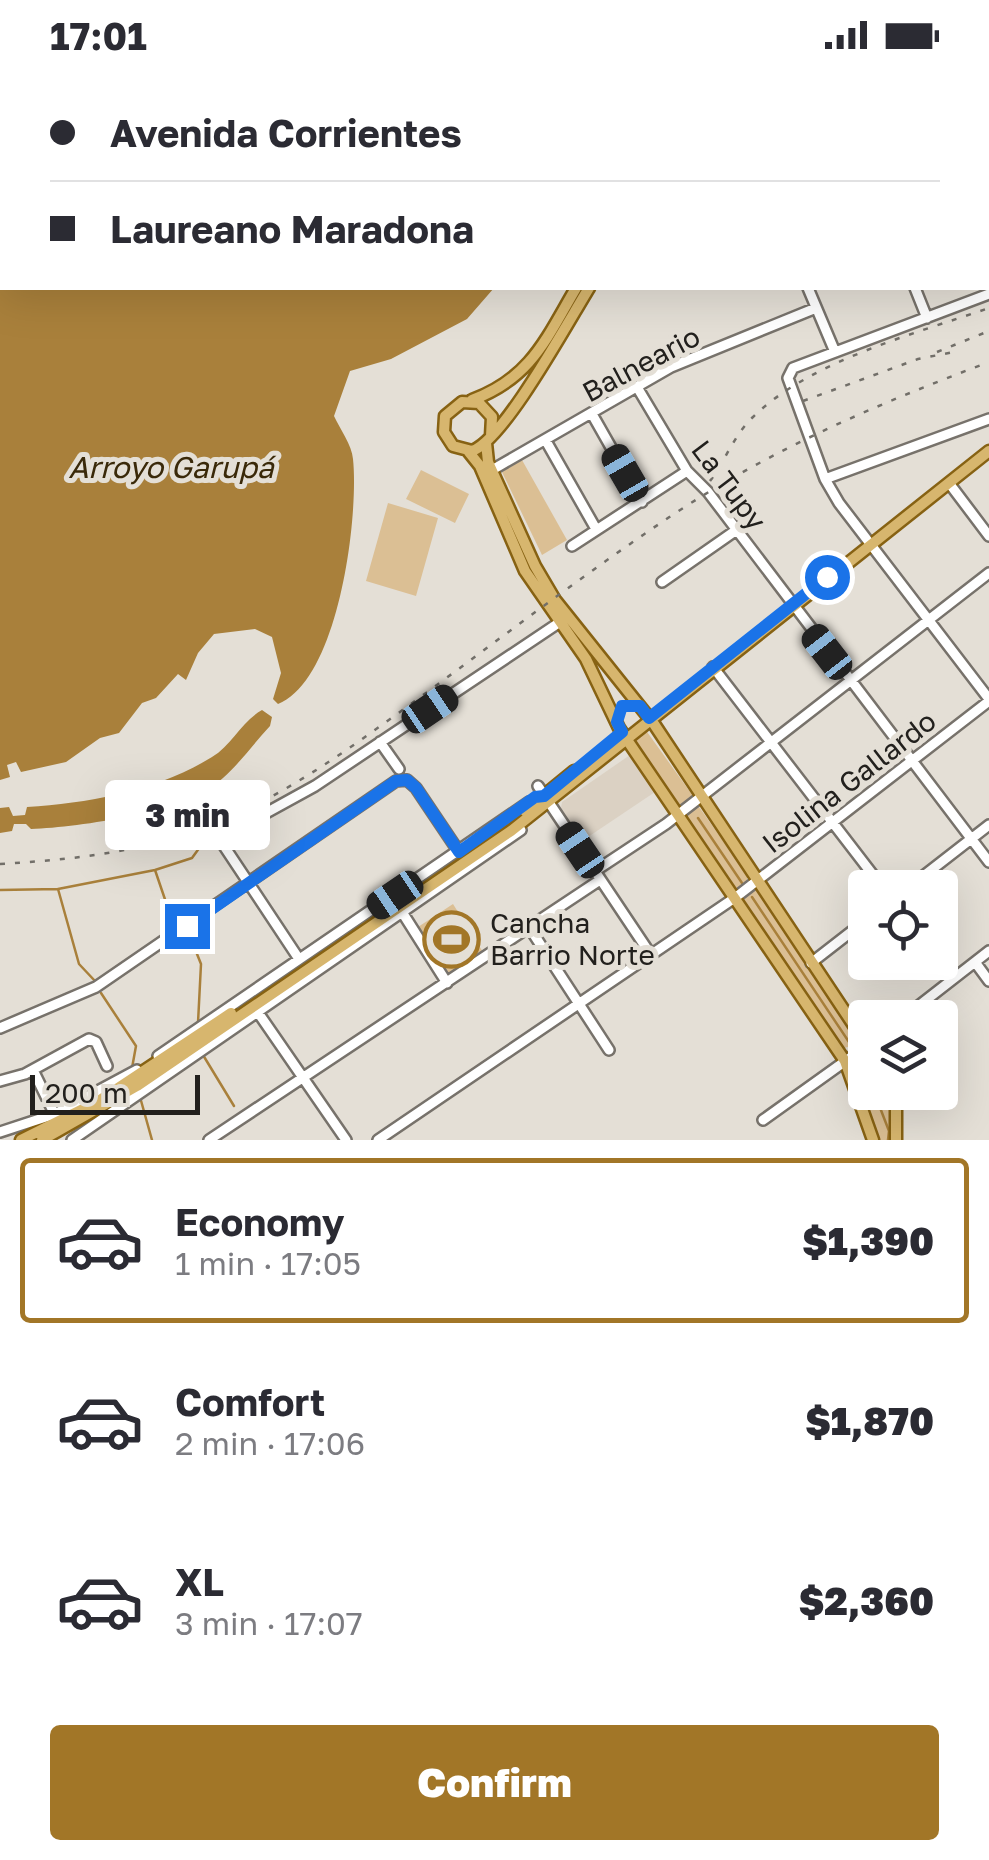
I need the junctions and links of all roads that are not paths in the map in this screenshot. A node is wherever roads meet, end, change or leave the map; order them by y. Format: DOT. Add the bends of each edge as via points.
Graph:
graph roads {
  1 [pos="575,290"];
  2 [pos="588,290"];
  3 [pos="809,290"];
  4 [pos="916,290"];
  5 [pos="989,294"];
  6 [pos="816,308"];
  7 [pos="926,318"];
  8 [pos="835,352"];
  9 [pos="638,387"];
  10 [pos="470,401"];
  11 [pos="592,414"];
  12 [pos="989,418"];
  13 [pos="489,440"];
  14 [pos="546,441"];
  15 [pos="468,451"];
  16 [pos="989,451"];
  17 [pos="492,470"];
  18 [pos="686,471"];
  19 [pos="825,479"];
  20 [pos="949,483"];
  21 [pos="642,502"];
  22 [pos="596,530"];
  23 [pos="736,531"];
  24 [pos="989,536"];
  25 [pos="869,544"];
  26 [pos="572,546"];
  27 [pos="989,573"];
  28 [pos="662,582"];
  29 [pos="790,606"];
  30 [pos="564,619"];
  31 [pos="928,620"];
  32 [pos="714,667"];
  33 [pos="849,682"];
  34 [pos="989,700"];
  35 [pos="640,706"];
  36 [pos="649,718"];
  37 [pos="621,730"];
  38 [pos="380,742"];
  39 [pos="770,742"];
  40 [pos="911,762"];
  41 [pos="399,769"];
  42 [pos="544,794"];
  43 [pos="702,796"];
  44 [pos="679,814"];
  45 [pos="832,824"];
  46 [pos="989,825"];
  47 [pos="971,839"];
  48 [pos="459,852"];
  49 [pos="989,862"];
  50 [pos="869,870"];
  51 [pos="931,870"];
  52 [pos="598,876"];
  53 [pos="758,881"];
  54 [pos="248,883"];
  55 [pos="736,897"];
  56 [pos="402,912"];
  57 [pos="529,927"];
  58 [pos="848,934"];
  59 [pos="989,951"];
  60 [pos="651,955"];
  61 [pos="298,958"];
  62 [pos="975,962"];
  63 [pos="811,963"];
  64 [pos="958,974"];
  65 [pos="950,980"];
  66 [pos="989,981"];
  67 [pos="447,982"];
  68 [pos="926,1000"];
  69 [pos="578,1004"];
  70 [pos="257,1012"];
  71 [pos="848,1018"];
  72 [pos="0,1028"];
  73 [pos="609,1050"];
  74 [pos="848,1058"];
  75 [pos="845,1061"];
  76 [pos="107,1066"];
  77 [pos="33,1070"];
  78 [pos="303,1080"];
  79 [pos="0,1082"];
  80 [pos="896,1110"];
  81 [pos="763,1120"];
  82 [pos="63,1130"];
  83 [pos="0,1132"];
  84 [pos="21,1140"];
  85 [pos="42,1140"];
  86 [pos="208,1140"];
  87 [pos="346,1140"];
  88 [pos="378,1140"];
  89 [pos="874,1140"];
  90 [pos="896,1140"];
  1 -- 10 [label="main road" via="525,369 503,388"];
  2 -- 13 [label="main road"];
  3 -- 6 [label="street"];
  4 -- 7 [label="street"];
  5 -- 7 [label="street"];
  6 -- 8 [label="street"];
  6 -- 9 [label="street, Balneario"];
  7 -- 8 [label="street"];
  8 -- 19 [label="street" via="788,372"];
  9 -- 11 [label="street, Balneario"];
  9 -- 18 [label="street, La Tupy"];
  10 -- 13 [label="main road" via="488,410"];
  10 -- 15 [label="main road" via="455,404 444,424 453,446"];
  11 -- 14 [label="street, Balneario"];
  11 -- 21 [label="street"];
  12 -- 19 [label="street"];
  13 -- 15 [label="main road"];
  13 -- 17 [label="main road"];
  14 -- 17 [label="street, Balneario"];
  14 -- 22 [label="street"];
  15 -- 30 [label="main road" via="525,571"];
  16 -- 20 [label="main road"];
  17 -- 30 [label="main road"];
  18 -- 21 [label="street"];
  18 -- 23 [label="street, La Tupy"];
  19 -- 25 [label="street"];
  20 -- 24 [label="street"];
  20 -- 25 [label="main road"];
  21 -- 22 [label="street"];
  22 -- 26 [label="street"];
  23 -- 28 [label="street"];
  23 -- 29 [label="street, La Tupy"];
  25 -- 29 [label="main road"];
  25 -- 31 [label="street"];
  27 -- 31 [label="street"];
  29 -- 32 [label="main road"];
  29 -- 33 [label="street, La Tupy"];
  30 -- 35 [label="main road"];
  30 -- 37 [label="main road"];
  30 -- 38 [label="street"];
  31 -- 33 [label="street"];
  31 -- 34 [label="street"];
  32 -- 36 [label="main road"];
  32 -- 39 [label="street"];
  33 -- 39 [label="street"];
  33 -- 40 [label="street, La Tupy"];
  34 -- 40 [label="street, Isolina Gallardo"];
  35 -- 36 [label="main road"];
  35 -- 37 [label="main road" via="622,706"];
  36 -- 37 [label="main road"];
  36 -- 43 [label="main road"];
  37 -- 42 [label="main road"];
  37 -- 44 [label="main road"];
  38 -- 41 [label="street"];
  38 -- 54 [label="street" via="224,836"];
  39 -- 43 [label="street"];
  39 -- 45 [label="street"];
  40 -- 45 [label="street, Isolina Gallardo"];
  40 -- 47 [label="street, La Tupy"];
  42 -- 48 [label="street"];
  42 -- 52 [label="street"];
  42 -- 56 [label="street" via="514,835"];
  42 -- 82 [label="main road" via="152,1076"];
  43 -- 44 [label="street"];
  43 -- 53 [label="main road"];
  44 -- 52 [label="street"];
  44 -- 55 [label="main road"];
  45 -- 50 [label="street"];
  45 -- 53 [label="street, Isolina Gallardo"];
  46 -- 47 [label="street"];
  47 -- 49 [label="street, La Tupy"];
  47 -- 51 [label="street"];
  48 -- 54 [label="street" via="407,780 396,781"];
  48 -- 61 [label="street"];
  52 -- 57 [label="street"];
  52 -- 60 [label="street"];
  53 -- 55 [label="street, Isolina Gallardo"];
  53 -- 63 [label="main road"];
  54 -- 61 [label="street"];
  54 -- 72 [label="street" via="96,987"];
  55 -- 60 [label="street, Isolina Gallardo"];
  55 -- 75 [label="main road"];
  56 -- 67 [label="street"];
  56 -- 70 [label="street"];
  57 -- 67 [label="street"];
  57 -- 69 [label="street"];
  58 -- 63 [label="street"];
  59 -- 62 [label="street"];
  60 -- 69 [label="street, Isolina Gallardo"];
  61 -- 82 [label="street"];
  62 -- 64 [label="street"];
  62 -- 66 [label="street"];
  63 -- 71 [label="main road"];
  65 -- 68 [label="street"];
  67 -- 78 [label="street"];
  69 -- 73 [label="street"];
  69 -- 88 [label="street, Isolina Gallardo"];
  70 -- 78 [label="street"];
  70 -- 82 [label="street"];
  74 -- 75 [label="street"];
  75 -- 81 [label="street"];
  75 -- 89 [label="main road"];
  76 -- 77 [label="street" via="88,1039"];
  77 -- 79 [label="street"];
  77 -- 82 [label="street"];
  78 -- 86 [label="street"];
  78 -- 87 [label="street"];
  80 -- 90 [label="main road"];
  82 -- 83 [label="street"];
  82 -- 84 [label="main road"];
  82 -- 85 [label="main road"];
}
